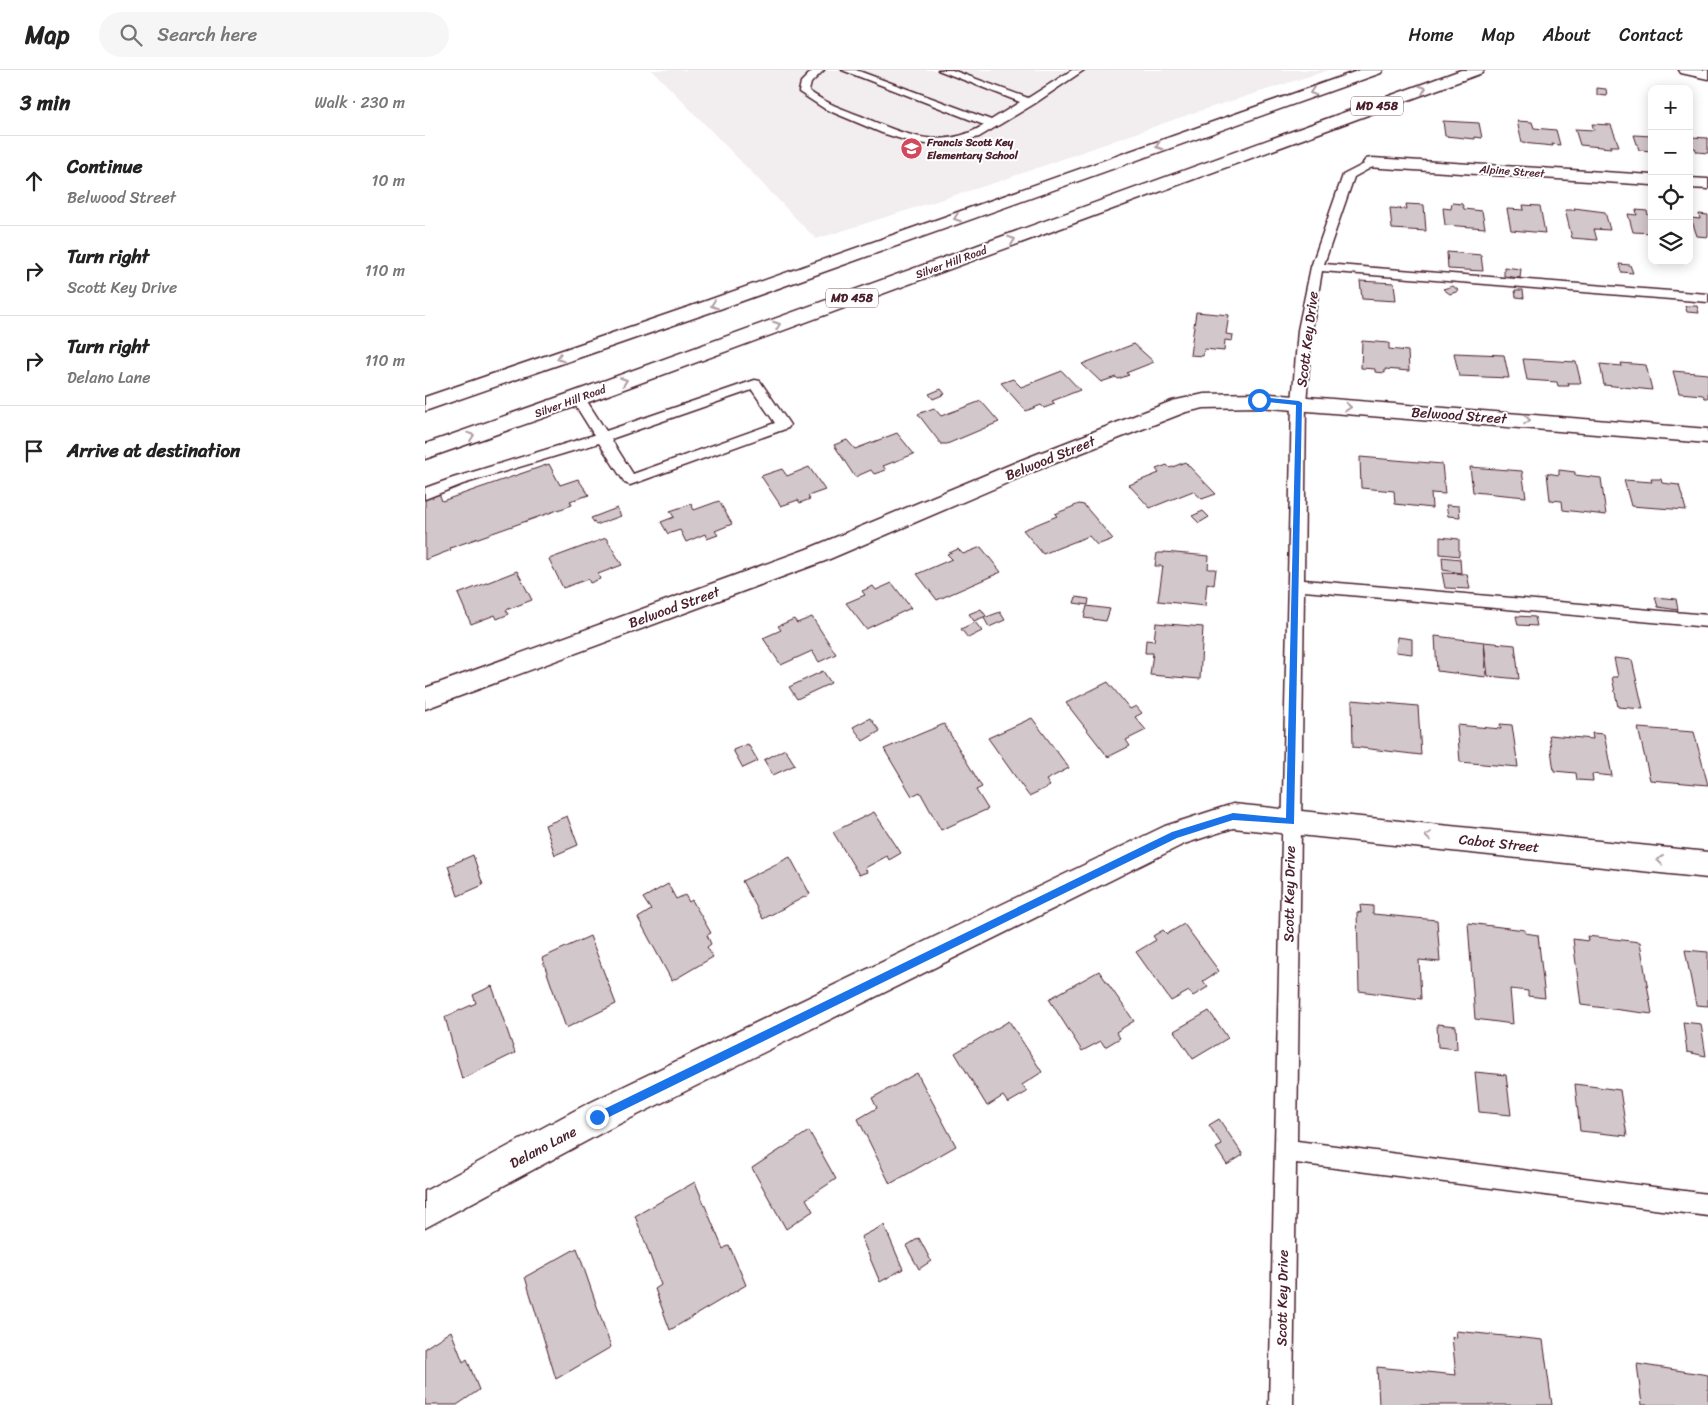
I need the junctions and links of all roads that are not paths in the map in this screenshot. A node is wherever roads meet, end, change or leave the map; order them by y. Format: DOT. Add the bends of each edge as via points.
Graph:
graph roads {
  1 [pos="819,70"];
  2 [pos="847,70"];
  3 [pos="943,70"];
  4 [pos="1079,70"];
  5 [pos="1375,70"];
  6 [pos="1476,70"];
  7 [pos="1687,70"];
  8 [pos="1708,74"];
  9 [pos="1030,102"];
  10 [pos="993,124"];
  11 [pos="1372,163"];
  12 [pos="1648,180"];
  13 [pos="1693,182"];
  14 [pos="1708,184"];
  15 [pos="1317,268"];
  16 [pos="1708,298"];
  17 [pos="578,398"];
  18 [pos="1299,403"];
  19 [pos="425,404"];
  20 [pos="1708,436"];
  21 [pos="602,437"];
  22 [pos="425,452"];
  23 [pos="425,494"];
  24 [pos="1295,585"];
  25 [pos="1708,621"];
  26 [pos="425,699"];
  27 [pos="1291,822"];
  28 [pos="1708,865"];
  29 [pos="1285,1151"];
  30 [pos="1708,1205"];
  31 [pos="425,1210"];
  32 [pos="1281,1405"];
  1 -- 10 [label="lane" via="806,82 804,92 816,102 901,138 960,141"];
  2 -- 10 [label="lane"];
  3 -- 9 [label="lane"];
  4 -- 9 [label="lane"];
  5 -- 19 [label="main road, MD 458, one-way"];
  17 -- 6 [label="main road, Silver Hill Road / MD 458, one-way"];
  7 -- 8 [label="main road"];
  9 -- 10 [label="lane"];
  11 -- 12 [label="main road, Alpine Street"];
  11 -- 15 [label="lane, Scott Key Drive" via="1349,175"];
  13 -- 14 [label="main road"];
  15 -- 16 [label="lane"];
  15 -- 18 [label="lane, Scott Key Drive" via="1305,330"];
  17 -- 21 [label="lane"];
  22 -- 17 [label="main road, Silver Hill Road / MD 458, one-way"];
  18 -- 20 [label="main road, Belwood Street, one-way"];
  18 -- 24 [label="lane, Scott Key Drive"];
  18 -- 26 [label="main road, Belwood Street" via="1229,399 1180,406 816,555"];
  21 -- 21 [label="lane" via="630,480 783,424 755,384"];
  21 -- 23 [label="lane"];
  24 -- 25 [label="lane"];
  24 -- 27 [label="lane, Scott Key Drive"];
  28 -- 27 [label="main road, Cabot Street, one-way"];
  27 -- 29 [label="lane, Scott Key Drive"];
  27 -- 31 [label="main road, Delano Lane" via="1233,816 1175,835 597,1117"];
  29 -- 30 [label="lane"];
  29 -- 32 [label="lane, Scott Key Drive"];
}
